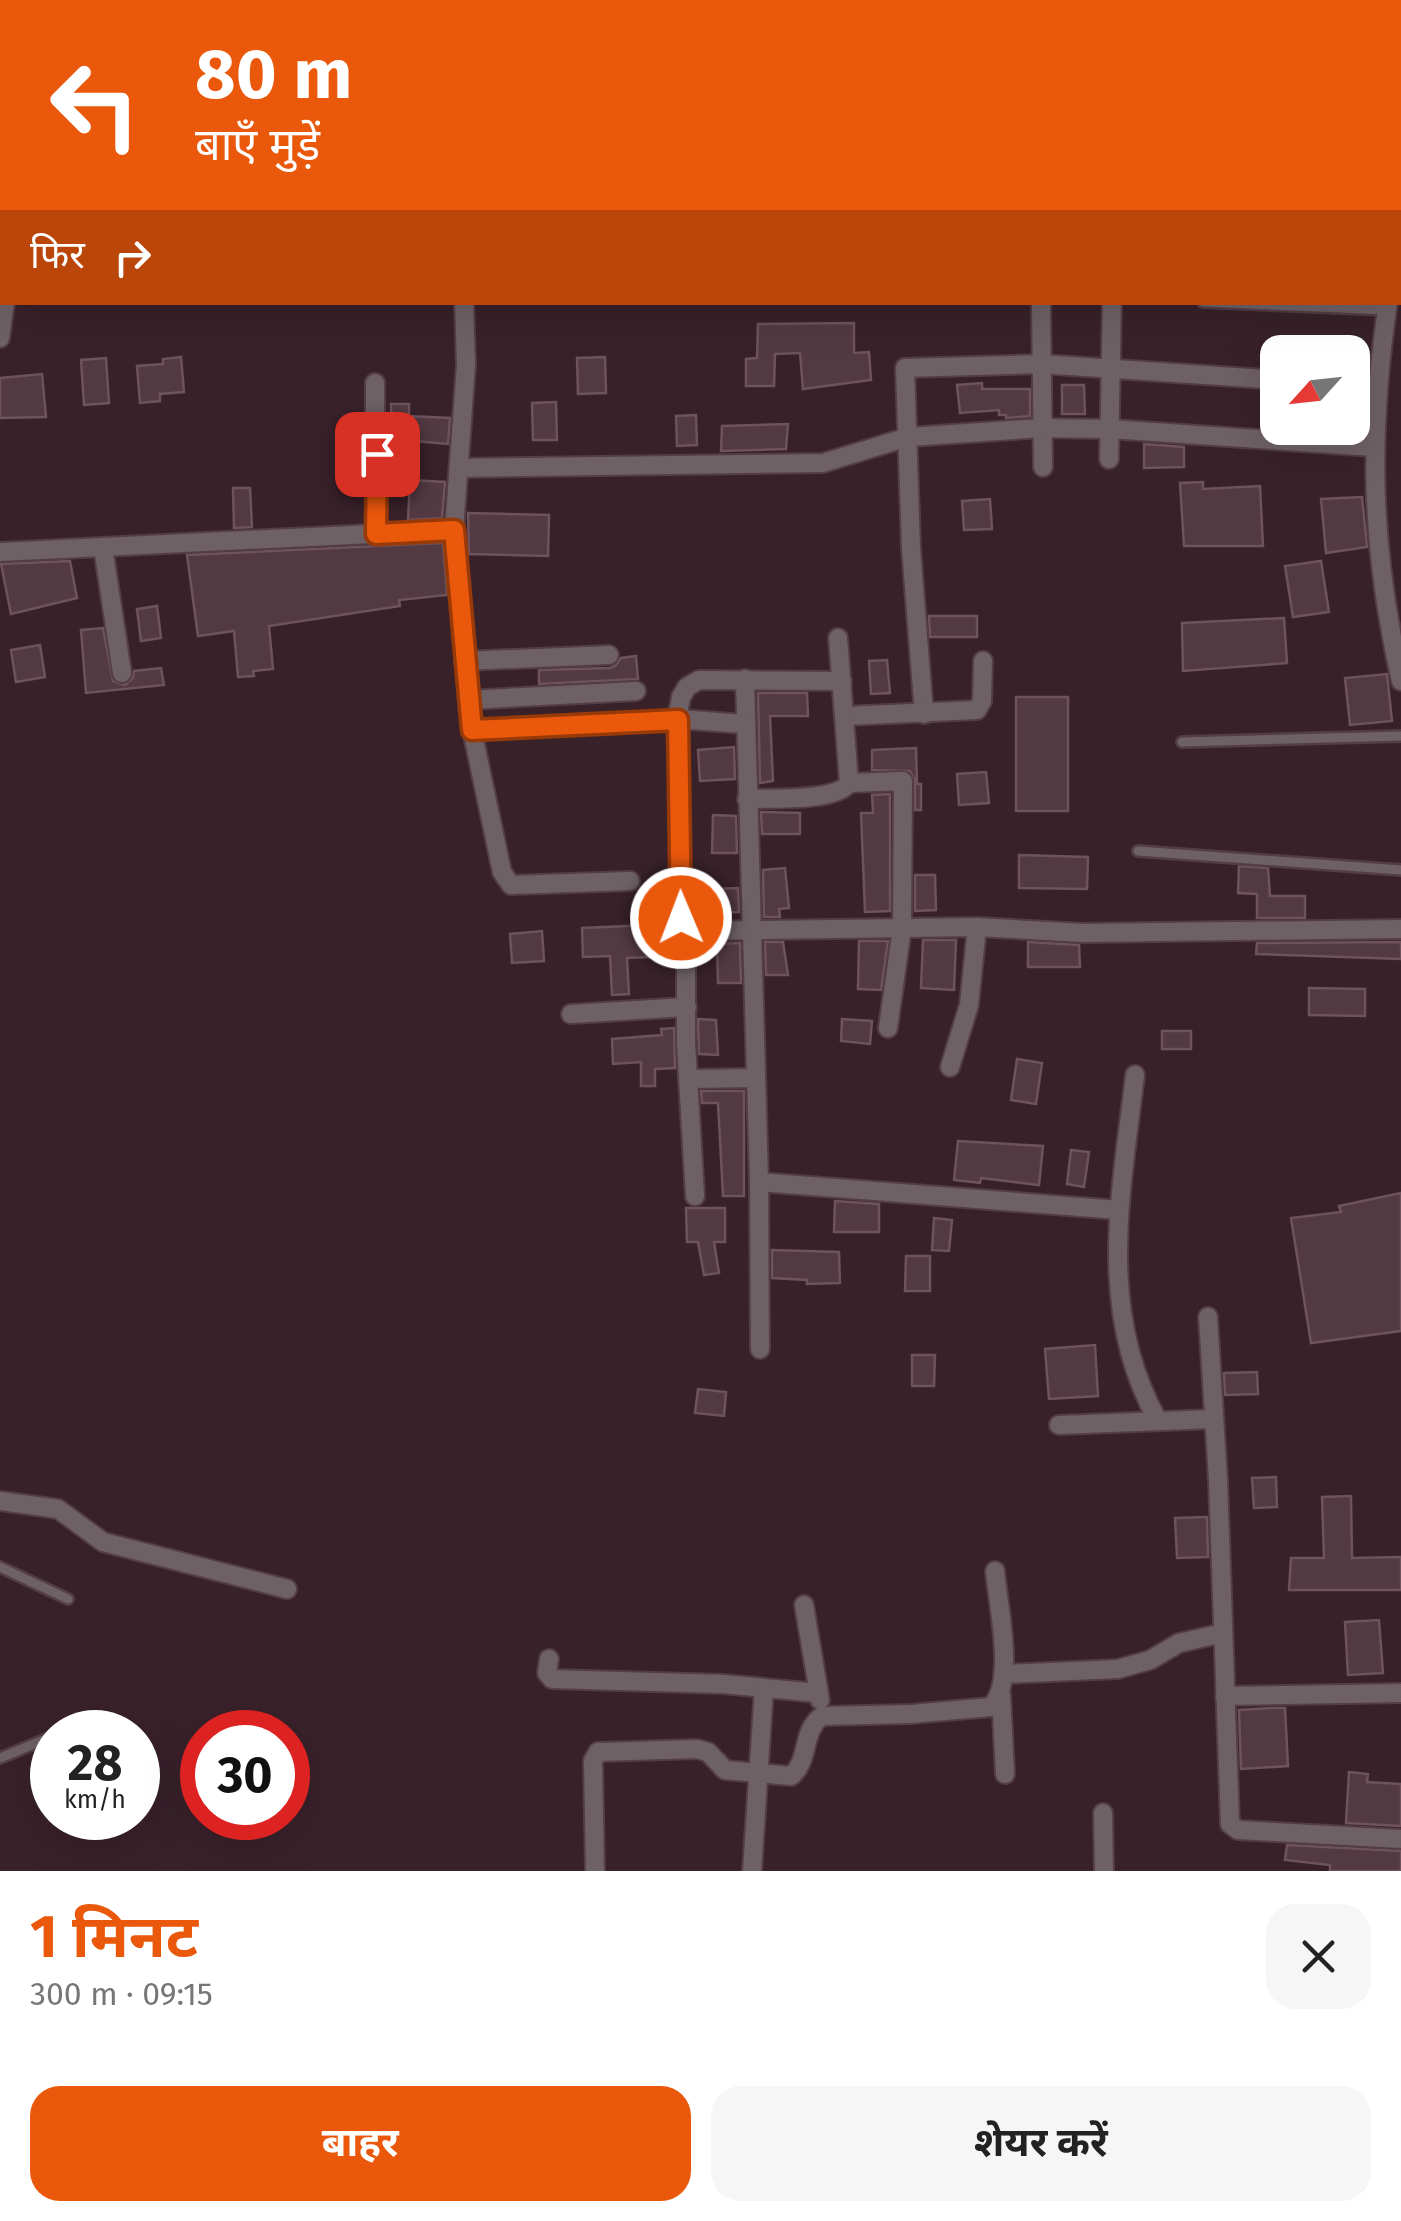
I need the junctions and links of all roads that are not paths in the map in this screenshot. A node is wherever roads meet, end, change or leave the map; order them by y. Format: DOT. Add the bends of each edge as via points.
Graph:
graph roads {
  1 [pos="464,305"];
  2 [pos="1042,305"];
  3 [pos="1112,305"];
  4 [pos="1341,305"];
  5 [pos="1387,306"];
  6 [pos="3,312"];
  7 [pos="0,338"];
  8 [pos="1041,364"];
  9 [pos="1111,369"];
  10 [pos="1260,379"];
  11 [pos="375,383"];
  12 [pos="1370,385"];
  13 [pos="1378,385"];
  14 [pos="1042,428"];
  15 [pos="1110,429"];
  16 [pos="908,437"];
  17 [pos="1374,447"];
  18 [pos="1110,459"];
  19 [pos="1043,467"];
  20 [pos="459,468"];
  21 [pos="454,530"];
  22 [pos="376,534"];
  23 [pos="103,547"];
  24 [pos="0,552"];
  25 [pos="838,638"];
  26 [pos="608,655"];
  27 [pos="464,660"];
  28 [pos="983,661"];
  29 [pos="122,673"];
  30 [pos="745,679"];
  31 [pos="842,681"];
  32 [pos="1401,682"];
  33 [pos="636,691"];
  34 [pos="468,700"];
  35 [pos="924,714"];
  36 [pos="845,716"];
  37 [pos="678,720"];
  38 [pos="744,724"];
  39 [pos="472,730"];
  40 [pos="1401,736"];
  41 [pos="1182,742"];
  42 [pos="849,783"];
  43 [pos="747,799"];
  44 [pos="1138,850"];
  45 [pos="1401,870"];
  46 [pos="630,880"];
  47 [pos="977,927"];
  48 [pos="902,928"];
  49 [pos="1401,929"];
  50 [pos="686,932"];
  51 [pos="752,932"];
  52 [pos="687,1007"];
  53 [pos="571,1014"];
  54 [pos="888,1028"];
  55 [pos="950,1068"];
  56 [pos="1136,1075"];
  57 [pos="756,1078"];
  58 [pos="688,1079"];
  59 [pos="760,1182"];
  60 [pos="695,1196"];
  61 [pos="1119,1210"];
  62 [pos="1208,1317"];
  63 [pos="760,1349"];
  64 [pos="1214,1419"];
  65 [pos="1158,1421"];
  66 [pos="1059,1425"];
  67 [pos="0,1481"];
  68 [pos="2,1501"];
  69 [pos="0,1567"];
  70 [pos="995,1572"];
  71 [pos="287,1589"];
  72 [pos="68,1598"];
  73 [pos="804,1604"];
  74 [pos="1223,1634"];
  75 [pos="548,1658"];
  76 [pos="1004,1674"];
  77 [pos="764,1688"];
  78 [pos="818,1693"];
  79 [pos="1401,1693"];
  80 [pos="1000,1694"];
  81 [pos="1225,1696"];
  82 [pos="822,1716"];
  83 [pos="30,1745"];
  84 [pos="0,1758"];
  85 [pos="1006,1774"];
  86 [pos="759,1775"];
  87 [pos="1103,1813"];
  88 [pos="1401,1839"];
  89 [pos="595,1871"];
  90 [pos="752,1871"];
  91 [pos="1104,1871"];
  1 -- 20 [label="street"];
  2 -- 8 [label="street"];
  3 -- 9 [label="street"];
  4 -- 5 [label="lane"];
  5 -- 13 [label="street"];
  6 -- 7 [label="street"];
  8 -- 9 [label="street"];
  8 -- 14 [label="street"];
  8 -- 16 [label="street" via="904,368"];
  9 -- 10 [label="street"];
  9 -- 15 [label="street"];
  11 -- 22 [label="street"];
  12 -- 13 [label="street"];
  13 -- 17 [label="street"];
  14 -- 15 [label="street"];
  14 -- 16 [label="street"];
  14 -- 19 [label="street"];
  15 -- 17 [label="street"];
  15 -- 18 [label="street"];
  16 -- 20 [label="street" via="823,464"];
  16 -- 35 [label="street"];
  17 -- 32 [label="street" via="1383,598"];
  20 -- 21 [label="street"];
  21 -- 22 [label="street"];
  21 -- 27 [label="street"];
  22 -- 23 [label="street"];
  23 -- 24 [label="street"];
  23 -- 29 [label="street"];
  25 -- 31 [label="street"];
  26 -- 27 [label="street"];
  27 -- 34 [label="street"];
  28 -- 35 [label="street" via="977,710"];
  30 -- 31 [label="street"];
  30 -- 37 [label="street" via="699,680 681,697"];
  30 -- 38 [label="street"];
  31 -- 36 [label="street"];
  33 -- 34 [label="street"];
  34 -- 39 [label="street"];
  35 -- 36 [label="street"];
  36 -- 42 [label="street"];
  37 -- 38 [label="street"];
  37 -- 39 [label="street"];
  37 -- 50 [label="street"];
  38 -- 43 [label="street"];
  39 -- 46 [label="street" via="502,872 511,885"];
  40 -- 41 [label="lane"];
  42 -- 43 [label="street" via="830,794"];
  42 -- 48 [label="street" via="904,781"];
  43 -- 51 [label="street"];
  44 -- 45 [label="lane"];
  47 -- 48 [label="street"];
  47 -- 49 [label="street" via="1083,933"];
  47 -- 55 [label="street" via="968,1006"];
  48 -- 51 [label="street"];
  48 -- 54 [label="street"];
  50 -- 51 [label="street"];
  50 -- 52 [label="street"];
  51 -- 57 [label="street"];
  52 -- 53 [label="street"];
  52 -- 58 [label="street"];
  56 -- 61 [label="street"];
  57 -- 58 [label="street"];
  57 -- 59 [label="street"];
  58 -- 60 [label="street"];
  59 -- 61 [label="street"];
  59 -- 63 [label="street"];
  61 -- 65 [label="street" via="1120,1321 1141,1391"];
  62 -- 64 [label="street"];
  64 -- 65 [label="street"];
  64 -- 74 [label="street"];
  65 -- 66 [label="street"];
  67 -- 68 [label="street"];
  68 -- 71 [label="street" via="58,1509 102,1542"];
  69 -- 72 [label="lane"];
  70 -- 76 [label="street"];
  73 -- 78 [label="street"];
  74 -- 76 [label="street" via="1178,1643 1118,1669"];
  74 -- 81 [label="street"];
  75 -- 77 [label="street" via="552,1680"];
  76 -- 80 [label="street"];
  77 -- 78 [label="street"];
  77 -- 86 [label="street"];
  78 -- 82 [label="street"];
  79 -- 81 [label="street"];
  80 -- 82 [label="street" via="982,1709"];
  80 -- 85 [label="street"];
  81 -- 88 [label="street" via="1233,1828"];
  82 -- 86 [label="street" via="813,1722 796,1773"];
  83 -- 84 [label="lane"];
  86 -- 89 [label="street" via="724,1770 697,1749 598,1752"];
  86 -- 90 [label="street"];
  87 -- 91 [label="street"];
}
